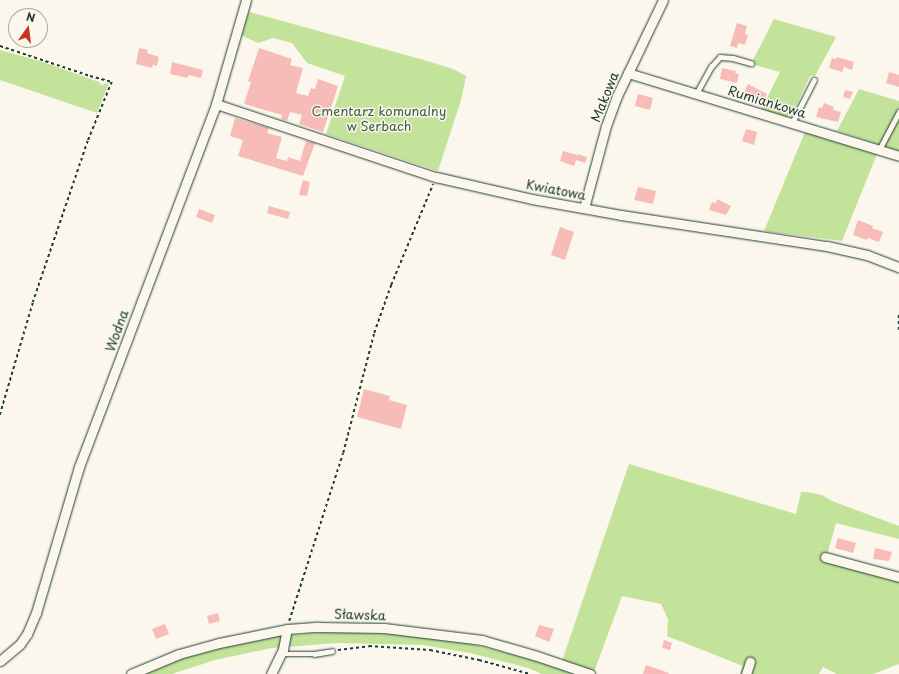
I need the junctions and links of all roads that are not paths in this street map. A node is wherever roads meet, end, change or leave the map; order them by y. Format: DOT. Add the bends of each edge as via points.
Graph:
graph roads {
  1 [pos="246,0"];
  2 [pos="663,0"];
  3 [pos="751,63"];
  4 [pos="628,73"];
  5 [pos="814,80"];
  6 [pos="696,94"];
  7 [pos="216,104"];
  8 [pos="899,112"];
  9 [pos="792,123"];
  10 [pos="879,150"];
  11 [pos="899,156"];
  12 [pos="584,208"];
  13 [pos="899,267"];
  14 [pos="825,557"];
  15 [pos="899,576"];
  16 [pos="287,629"];
  17 [pos="332,651"];
  18 [pos="280,654"];
  19 [pos="0,661"];
  20 [pos="750,662"];
  21 [pos="131,674"];
  22 [pos="271,674"];
  23 [pos="590,674"];
  24 [pos="746,674"];
  1 -- 7 [label="street, Wodna"];
  2 -- 4 [label="street, Makowa"];
  3 -- 6 [label="lane" via="720,57 711,66"];
  4 -- 6 [label="street, Rumiankowa"];
  4 -- 12 [label="street, Makowa" via="606,126"];
  5 -- 9 [label="lane"];
  6 -- 9 [label="street, Rumiankowa"];
  7 -- 12 [label="street, Kwiatowa" via="436,177"];
  7 -- 19 [label="street, Wodna" via="79,467 36,612 20,644"];
  8 -- 10 [label="lane"];
  9 -- 10 [label="street, Rumiankowa"];
  10 -- 11 [label="street, Rumiankowa"];
  12 -- 13 [label="street, Kwiatowa" via="695,228 828,246 867,255"];
  14 -- 15 [label="street"];
  16 -- 18 [label="street"];
  16 -- 21 [label="street, Sławska" via="185,652"];
  16 -- 23 [label="street, Sławska" via="384,628 459,636 482,640"];
  17 -- 18 [label="lane"];
  18 -- 22 [label="street"];
  20 -- 24 [label="street"];
}
